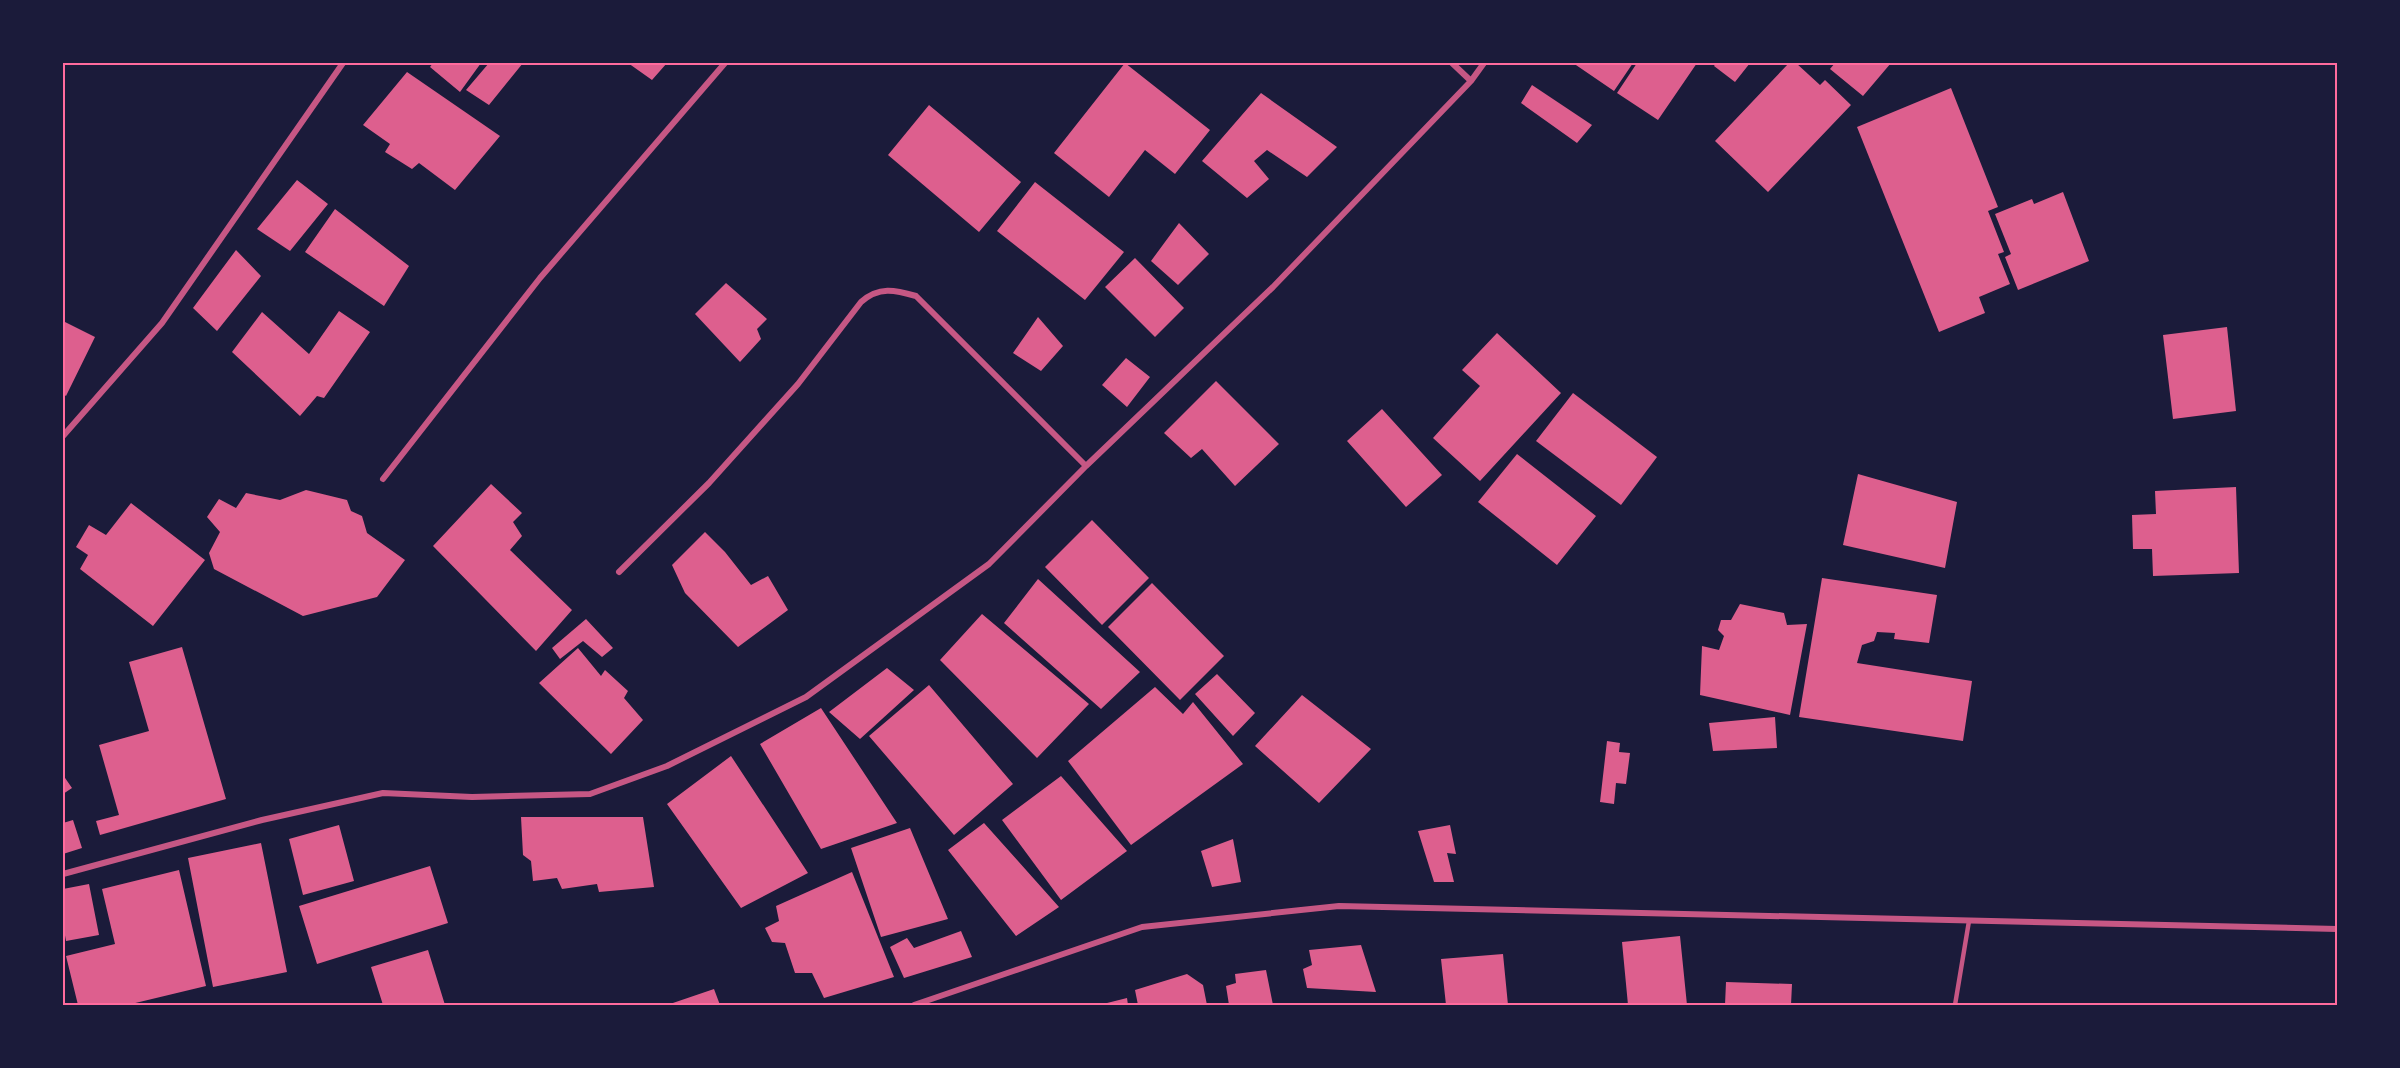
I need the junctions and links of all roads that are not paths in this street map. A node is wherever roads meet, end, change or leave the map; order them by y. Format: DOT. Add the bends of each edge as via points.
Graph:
graph roads {
  1 [pos="343,63"];
  2 [pos="725,63"];
  3 [pos="1452,63"];
  4 [pos="1484,63"];
  5 [pos="1471,81"];
  6 [pos="63,436"];
  7 [pos="1086,466"];
  8 [pos="383,479"];
  9 [pos="619,572"];
  10 [pos="63,874"];
  11 [pos="1969,921"];
  12 [pos="2337,929"];
  13 [pos="914,1005"];
  14 [pos="1955,1005"];
  1 -- 6 [label="street" via="162,323"];
  2 -- 8 [label="street" via="540,278"];
  3 -- 5 [label="street"];
  4 -- 5 [label="street"];
  5 -- 7 [label="street" via="1273,287"];
  7 -- 9 [label="street" via="916,296 890,289 871,293 798,384 709,483"];
  7 -- 10 [label="street" via="989,564 806,697 667,766 590,794 383,794 262,820"];
  11 -- 12 [label="street"];
  11 -- 13 [label="street" via="1339,906 1142,927"];
  11 -- 14 [label="lane"];
}
